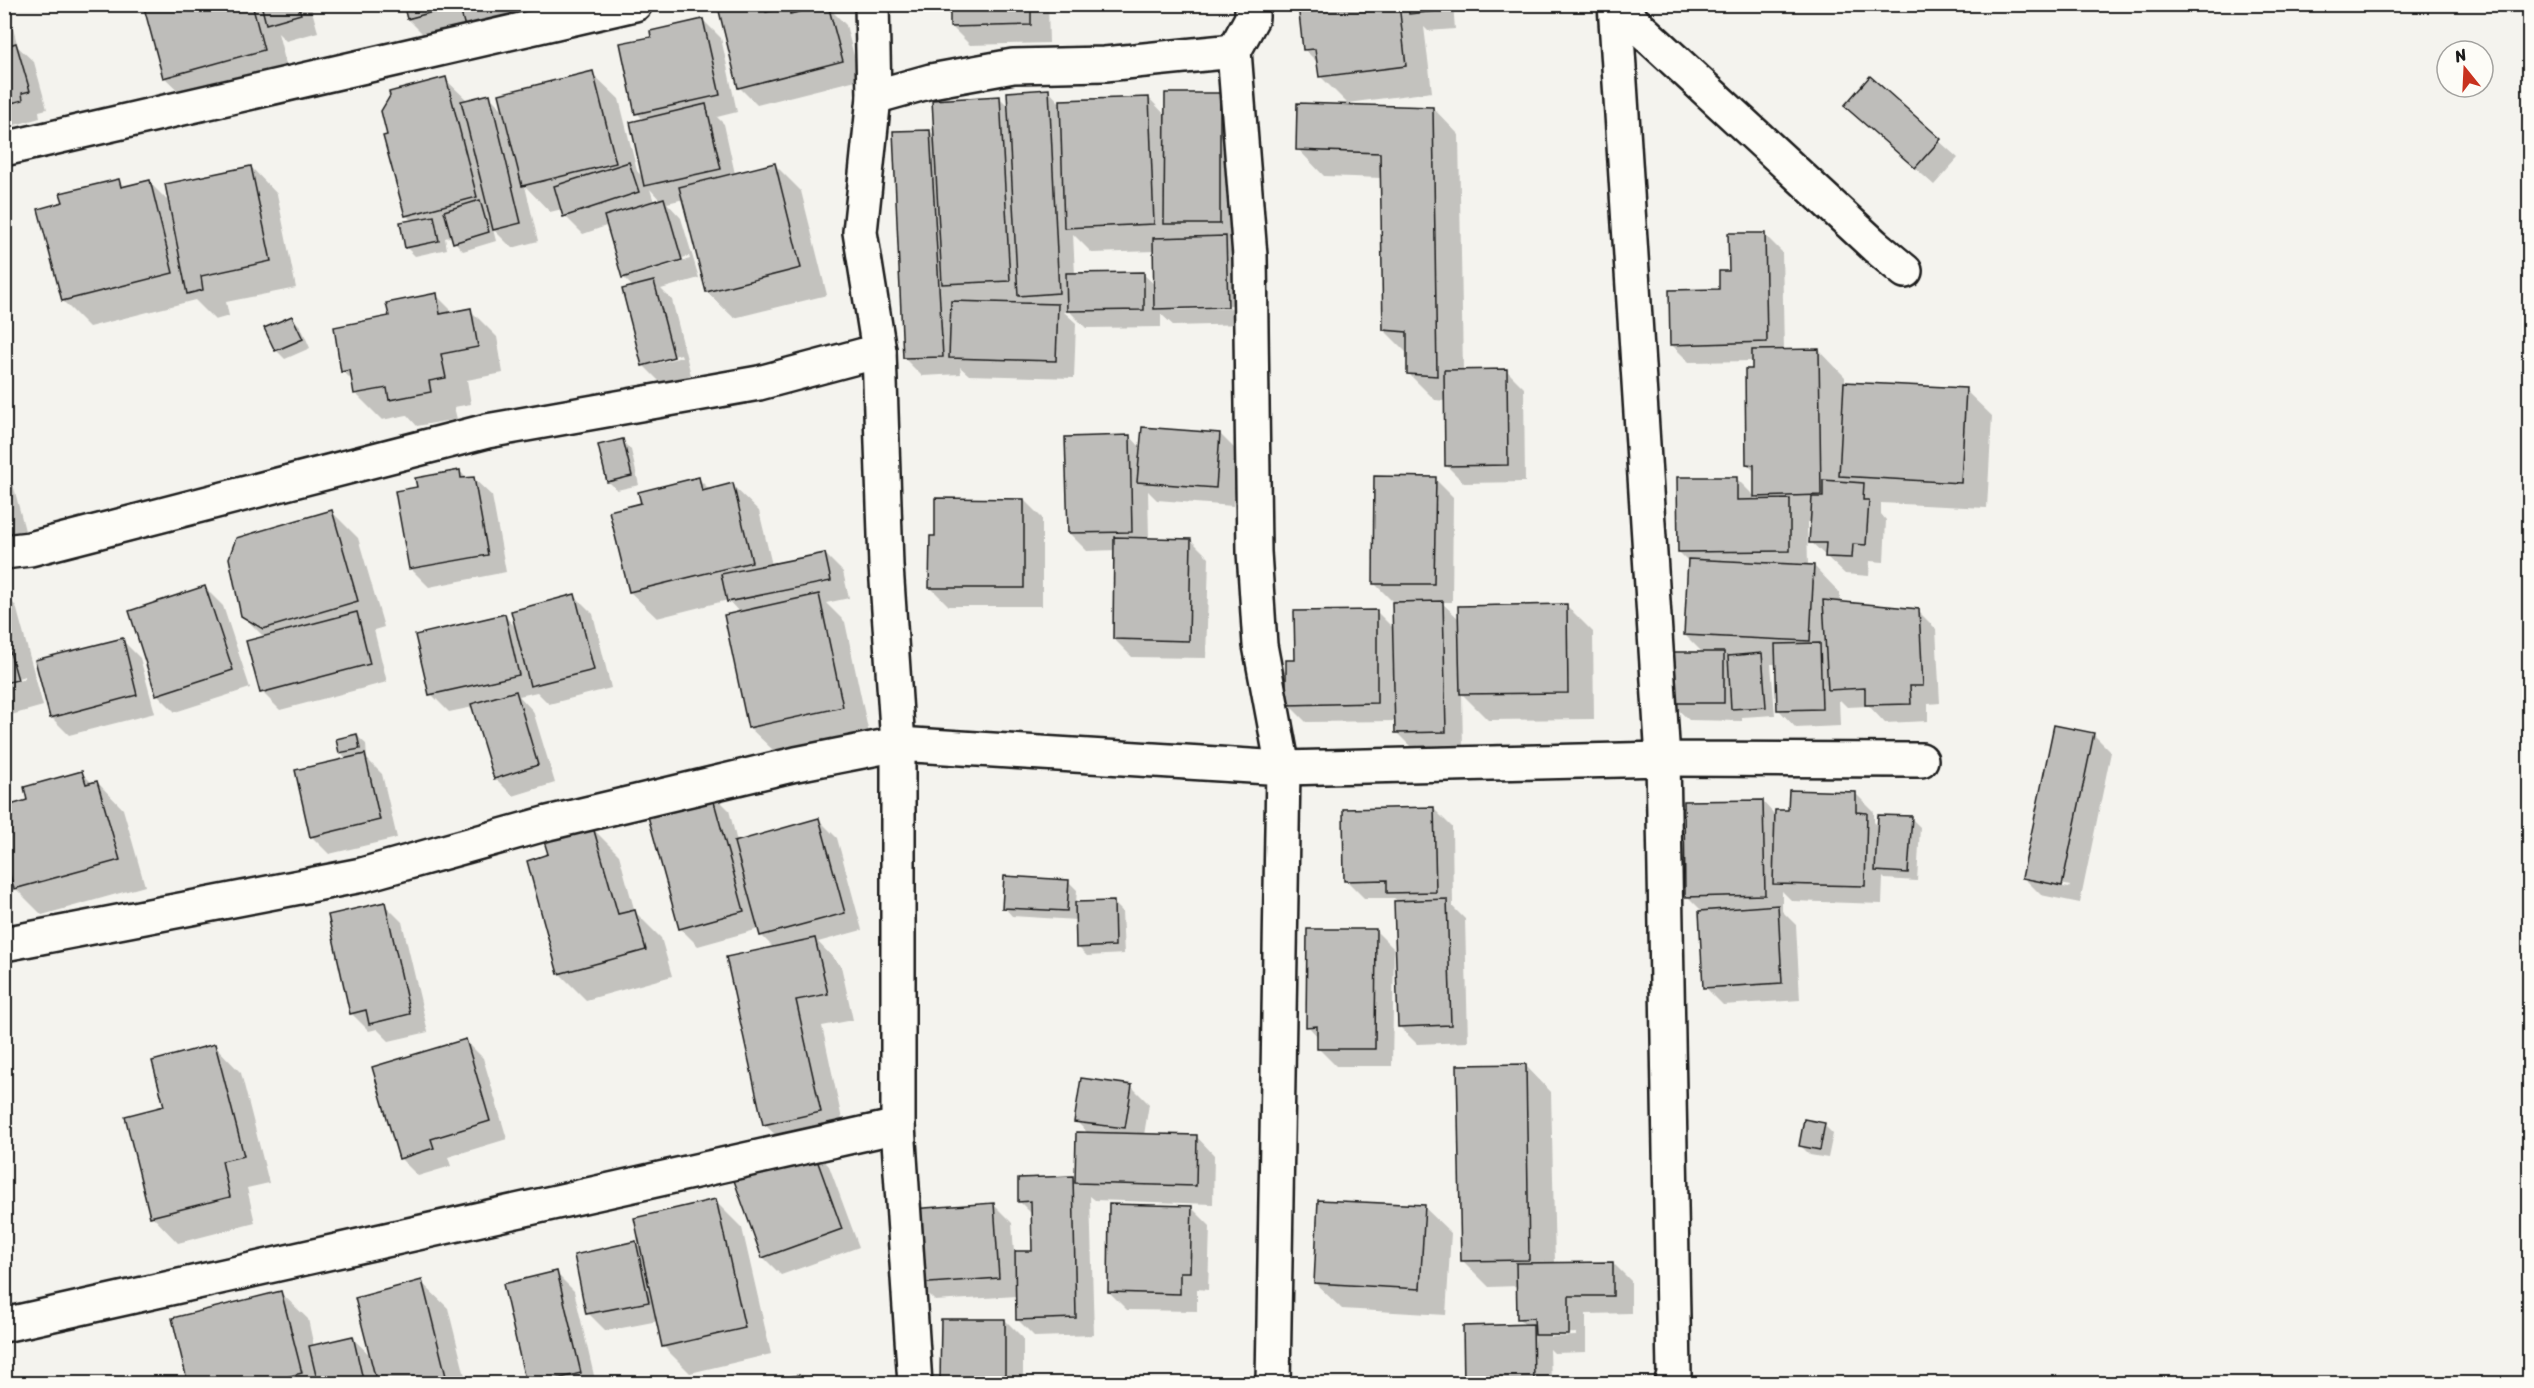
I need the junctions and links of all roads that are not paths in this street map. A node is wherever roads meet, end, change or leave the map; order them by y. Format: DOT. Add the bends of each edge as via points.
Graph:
graph roads {
  1 [pos="635,4"];
  2 [pos="872,4"];
  3 [pos="1252,4"];
  4 [pos="1616,5"];
  5 [pos="1234,51"];
  6 [pos="874,97"];
  7 [pos="4,149"];
  8 [pos="1905,271"];
  9 [pos="879,351"];
  10 [pos="4,552"];
  11 [pos="898,744"];
  12 [pos="1663,759"];
  13 [pos="1921,760"];
  14 [pos="1283,768"];
  15 [pos="4,944"];
  16 [pos="898,1126"];
  17 [pos="4,1325"];
  18 [pos="915,1383"];
  19 [pos="1273,1383"];
  20 [pos="1671,1383"];
  1 -- 7 [label="street"];
  2 -- 6 [label="street"];
  3 -- 5 [label="street" via="1252,18"];
  4 -- 8 [label="street"];
  4 -- 12 [label="street"];
  5 -- 6 [label="street" via="1105,64 1013,66 931,81"];
  5 -- 14 [label="street" via="1250,256 1250,412 1258,622"];
  6 -- 9 [label="street" via="860,232"];
  9 -- 10 [label="street" via="759,383 487,431 30,549"];
  9 -- 11 [label="street" via="886,566"];
  11 -- 14 [label="street"];
  11 -- 15 [label="street" via="548,823 362,875"];
  11 -- 16 [label="street"];
  12 -- 13 [label="street"];
  12 -- 14 [label="street"];
  12 -- 20 [label="street" via="1674,1374"];
  14 -- 19 [label="street"];
  16 -- 17 [label="street"];
  16 -- 18 [label="street"];
}
